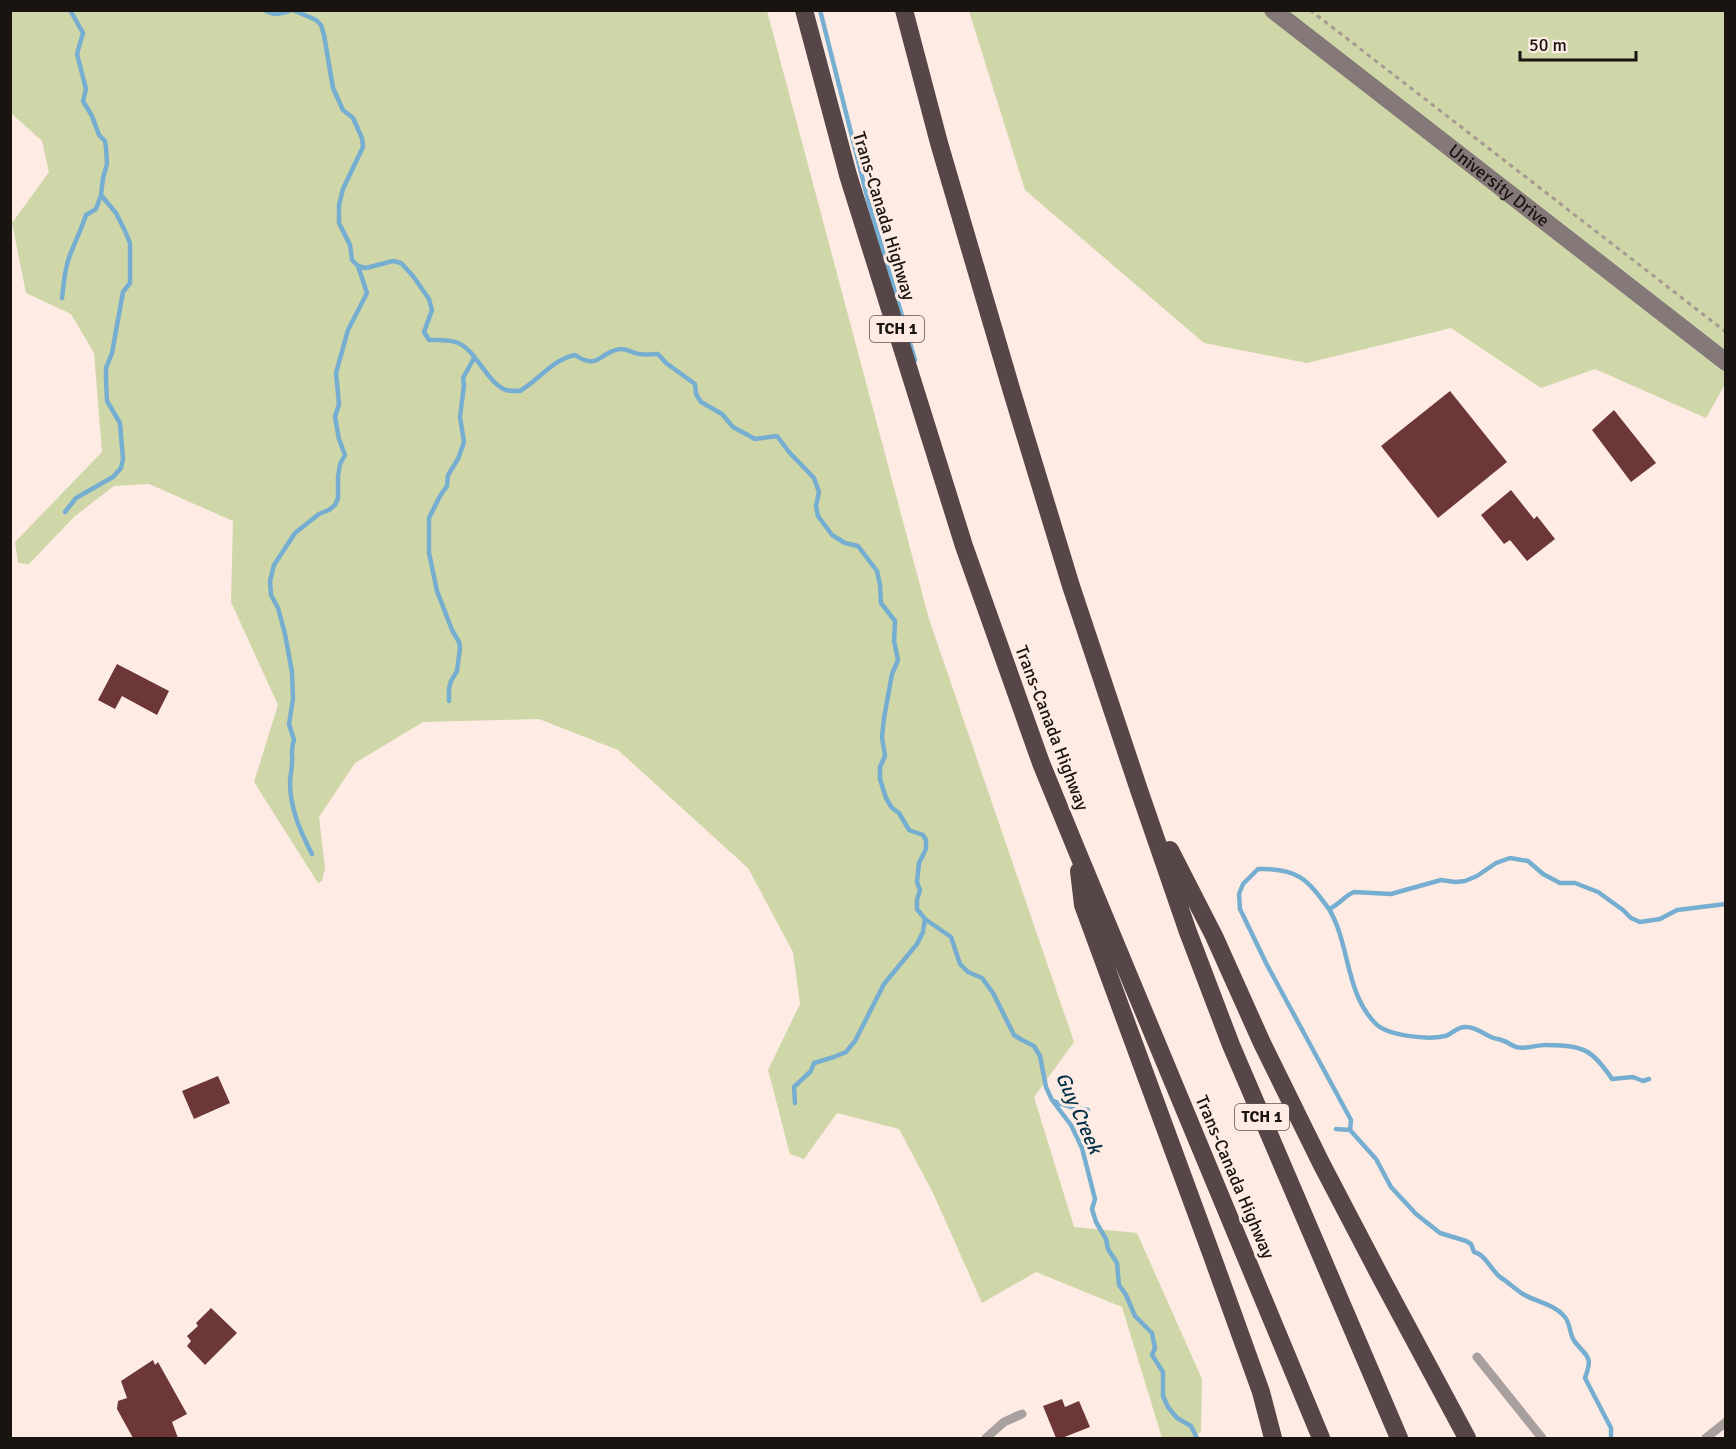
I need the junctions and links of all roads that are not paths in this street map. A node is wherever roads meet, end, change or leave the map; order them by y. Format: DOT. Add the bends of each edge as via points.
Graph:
graph roads {
  1 [pos="804,10"];
  2 [pos="904,10"];
  3 [pos="1273,10"];
  4 [pos="1725,362"];
  5 [pos="1139,790"];
  6 [pos="1077,851"];
  7 [pos="1476,1357"];
  8 [pos="1022,1414"];
  9 [pos="1725,1422"];
  10 [pos="986,1438"];
  11 [pos="1273,1438"];
  12 [pos="1321,1438"];
  13 [pos="1399,1438"];
  14 [pos="1467,1438"];
  15 [pos="1542,1438"];
  16 [pos="1706,1438"];
  1 -- 6 [label="highway, Trans-Canada Highway / TCH 1" via="848,175 964,546 1041,763"];
  2 -- 5 [label="highway, TCH 1" via="1012,392"];
  3 -- 4 [label="street, University Drive"];
  5 -- 13 [label="highway, TCH 1" via="1231,1045"];
  5 -- 14 [label="highway" via="1214,936 1321,1163"];
  6 -- 11 [label="highway" via="1083,905 1261,1392"];
  6 -- 12 [label="highway, Trans-Canada Highway / TCH 1"];
  7 -- 15 [label="lane"];
  8 -- 10 [label="lane" via="1004,1422"];
  9 -- 16 [label="lane"];
}
